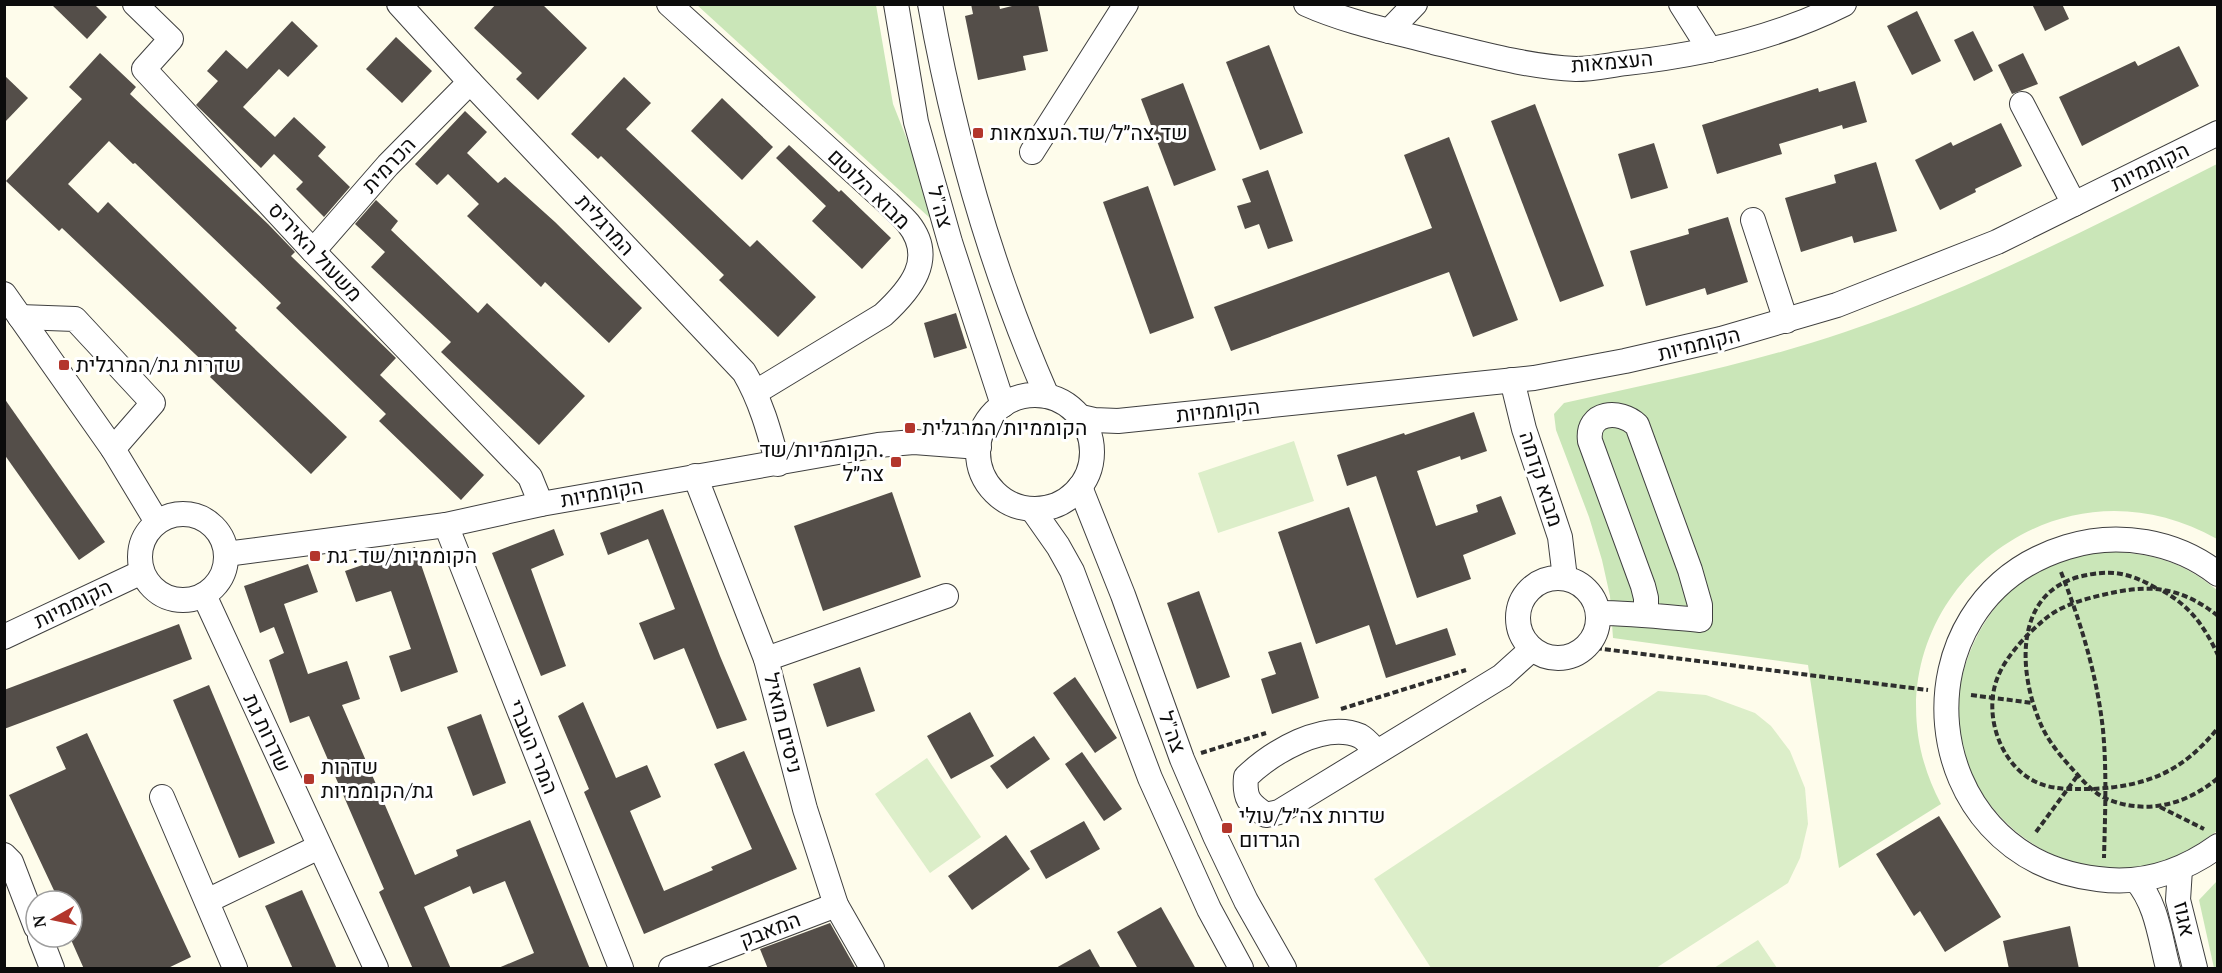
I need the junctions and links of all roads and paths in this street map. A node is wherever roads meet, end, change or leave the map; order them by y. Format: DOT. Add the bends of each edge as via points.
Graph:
graph roads {
  1 [pos="135,4"];
  2 [pos="399,4"];
  3 [pos="669,4"];
  4 [pos="896,4"];
  5 [pos="930,4"];
  6 [pos="1126,4"];
  7 [pos="1306,4"];
  8 [pos="1415,4"];
  9 [pos="1681,4"];
  10 [pos="1844,4"];
  11 [pos="1389,31"];
  12 [pos="1710,50"];
  13 [pos="470,82"];
  14 [pos="2022,104"];
  15 [pos="2217,133"];
  16 [pos="1032,152"];
  17 [pos="2074,204"];
  18 [pos="1753,220"];
  19 [pos="313,251"];
  20 [pos="4,294"];
  21 [pos="20,317"];
  22 [pos="1786,321"];
  23 [pos="1512,380"];
  24 [pos="756,392"];
  25 [pos="1047,396"];
  26 [pos="1003,405"];
  27 [pos="1081,417"];
  28 [pos="1143,418"];
  29 [pos="979,447"];
  30 [pos="113,449"];
  31 [pos="1092,461"];
  32 [pos="778,464"];
  33 [pos="694,476"];
  34 [pos="1080,487"];
  35 [pos="541,504"];
  36 [pos="1032,509"];
  37 [pos="157,522"];
  38 [pos="446,525"];
  39 [pos="2053,551"];
  40 [pos="226,554"];
  41 [pos="142,572"];
  42 [pos="2217,574"];
  43 [pos="1565,578"];
  44 [pos="2065,581"];
  45 [pos="2158,589"];
  46 [pos="204,595"];
  47 [pos="946,596"];
  48 [pos="2073,604"];
  49 [pos="1598,613"];
  50 [pos="1646,615"];
  51 [pos="2217,616"];
  52 [pos="4,637"];
  53 [pos="2026,637"];
  54 [pos="1587,647"];
  55 [pos="1533,649"];
  56 [pos="2217,655"];
  57 [pos="766,659"];
  58 [pos="1470,669"];
  59 [pos="1946,692"];
  60 [pos="1993,698"];
  61 [pos="2033,703"];
  62 [pos="1337,710"];
  63 [pos="2217,728"];
  64 [pos="1271,731"];
  65 [pos="1377,752"];
  66 [pos="1182,759"];
  67 [pos="2078,775"];
  68 [pos="2217,778"];
  69 [pos="2092,789"];
  70 [pos="2105,789"];
  71 [pos="2068,790"];
  72 [pos="162,797"];
  73 [pos="2106,798"];
  74 [pos="2159,806"];
  75 [pos="2213,839"];
  76 [pos="319,847"];
  77 [pos="2021,852"];
  78 [pos="4,855"];
  79 [pos="2180,868"];
  80 [pos="2103,880"];
  81 [pos="2136,880"];
  82 [pos="24,896"];
  83 [pos="207,901"];
  84 [pos="836,905"];
  85 [pos="44,949"];
  86 [pos="52,969"];
  87 [pos="235,969"];
  88 [pos="376,969"];
  89 [pos="621,969"];
  90 [pos="671,969"];
  91 [pos="872,969"];
  92 [pos="1241,969"];
  93 [pos="1284,969"];
  94 [pos="2168,969"];
  95 [pos="2194,969"];
  1 -- 19 [label="street, משעול האיריס" via="171,39 144,69"];
  2 -- 13 [label="street, המרגלית"];
  3 -- 24 [label="street, מבוא הלוטם" via="888,203 909,225 919,244 921,264 917,272 901,298 883,315"];
  4 -- 26 [label="street, צה\"ל" via="916,122 950,243"];
  5 -- 25 [label="street, צה\"ל" via="953,112 988,238 1011,312"];
  6 -- 16 [label="street"];
  7 -- 11 [label="street, העצמאות"];
  8 -- 11 [label="street"];
  9 -- 12 [label="street"];
  10 -- 12 [label="street, העצמאות" via="1774,34"];
  11 -- 12 [label="street, העצמאות" via="1504,59 1577,69"];
  13 -- 19 [label="street, הכרמית" via="388,165"];
  13 -- 24 [label="street, המרגלית" via="744,372"];
  14 -- 17 [label="street"];
  15 -- 17 [label="street, הקוממיות"];
  17 -- 22 [label="street, הקוממיות" via="1913,276"];
  18 -- 22 [label="street"];
  19 -- 35 [label="street, משעול האיריס" via="530,477"];
  20 -- 21 [label="street"];
  21 -- 30 [label="street"];
  21 -- 30 [label="street" via="75,319 153,403"];
  22 -- 23 [label="street, הקוממיות" via="1625,361"];
  23 -- 28 [label="street, הקוממיות"];
  23 -- 43 [label="street, מבוא קדמה" via="1560,537"];
  24 -- 32 [label="street, המרגלית"];
  25 -- 26 [label="street" via="1032,394"];
  25 -- 27 [label="street" via="1066,403"];
  26 -- 29 [label="street" via="986,423"];
  27 -- 28 [label="street, הקוממיות"];
  27 -- 31 [label="street" via="1092,446"];
  28 -- 31 [label="street, הקוממיות" via="1106,438"];
  29 -- 32 [label="street, הקוממיות" via="905,442"];
  29 -- 36 [label="street" via="981,469 992,489 1010,503"];
  30 -- 37 [label="street"];
  31 -- 34 [label="street"];
  32 -- 33 [label="street, הקוממיות"];
  33 -- 35 [label="street, הקוממיות"];
  33 -- 57 [label="street, ניסים מואיל"];
  34 -- 36 [label="street" via="1059,504"];
  34 -- 66 [label="street, צה\"ל"];
  35 -- 38 [label="street, הקוממיות"];
  36 -- 92 [label="street, צה\"ל" via="1072,571 1150,778"];
  37 -- 40 [label="street" via="183,513 203,519 219,533"];
  37 -- 41 [label="street" via="141,544"];
  38 -- 40 [label="street, הקוממיות"];
  38 -- 89 [label="street, המרי העברי"];
  39 -- 42 [label="street" via="2105,539 2141,541 2189,556"];
  39 -- 44 [label="path"];
  39 -- 59 [label="street" via="2022,567 1983,603 1959,642"];
  40 -- 46 [label="street" via="219,580"];
  41 -- 46 [label="street" via="152,587 167,598 186,600"];
  41 -- 52 [label="street, הקוממיות"];
  43 -- 49 [label="street" via="1586,588"];
  43 -- 55 [label="street" via="1538,583 1520,603 1520,631"];
  44 -- 45 [label="path" via="2093,573 2116,572"];
  44 -- 48 [label="path"];
  44 -- 53 [label="path" via="2042,600 2031,617"];
  45 -- 48 [label="path" via="2126,590"];
  45 -- 51 [label="path" via="2182,593"];
  45 -- 56 [label="path" via="2189,609 2208,634"];
  46 -- 76 [label="street, שדרות גת"];
  47 -- 57 [label="street"];
  48 -- 53 [label="path" via="2046,618"];
  48 -- 70 [label="path" via="2089,652 2097,694"];
  49 -- 50 [label="street"];
  49 -- 54 [label="street" via="1596,635"];
  50 -- 50 [label="street" via="1700,620 1700,605 1637,425 1628,417 1602,417 1593,422 1590,441 1643,586"];
  53 -- 60 [label="path" via="2001,670"];
  53 -- 61 [label="path"];
  54 -- 55 [label="street" via="1563,659 1549,658"];
  54 -- 59 [label="path"];
  55 -- 65 [label="street" via="1502,676"];
  57 -- 84 [label="street, ניסים מואיל" via="805,808"];
  58 -- 62 [label="path"];
  59 -- 60 [label="path"];
  59 -- 77 [label="street" via="1949,746 1958,775 1986,821"];
  60 -- 61 [label="path"];
  60 -- 71 [label="path" via="1993,722 2008,759 2045,786"];
  61 -- 67 [label="path" via="2044,730"];
  63 -- 70 [label="path" via="2188,759 2166,773"];
  64 -- 66 [label="path"];
  65 -- 65 [label="street" via="1280,812 1266,815 1252,806 1245,791 1246,777 1262,761 1319,735 1336,732 1359,736"];
  66 -- 93 [label="street, צה\"ל" via="1246,901"];
  67 -- 69 [label="path"];
  67 -- 71 [label="path"];
  68 -- 74 [label="path" via="2184,800"];
  69 -- 70 [label="path"];
  69 -- 71 [label="path"];
  69 -- 73 [label="path"];
  70 -- 73 [label="path"];
  71 -- 77 [label="path"];
  72 -- 83 [label="street"];
  73 -- 74 [label="path" via="2136,806"];
  73 -- 80 [label="path"];
  74 -- 75 [label="path"];
  75 -- 79 [label="street" via="2202,858"];
  76 -- 83 [label="street"];
  76 -- 88 [label="street, שדרות גת"];
  77 -- 80 [label="street" via="2052,869"];
  78 -- 82 [label="street" via="11,862"];
  79 -- 81 [label="street"];
  79 -- 95 [label="street, אגוז" via="2178,900"];
  80 -- 81 [label="street"];
  81 -- 94 [label="street, אגוז" via="2153,906"];
  83 -- 87 [label="street"];
  84 -- 90 [label="street, המאבק"];
  84 -- 91 [label="street, ניסים מואיל"];
  85 -- 86 [label="street"];
}
